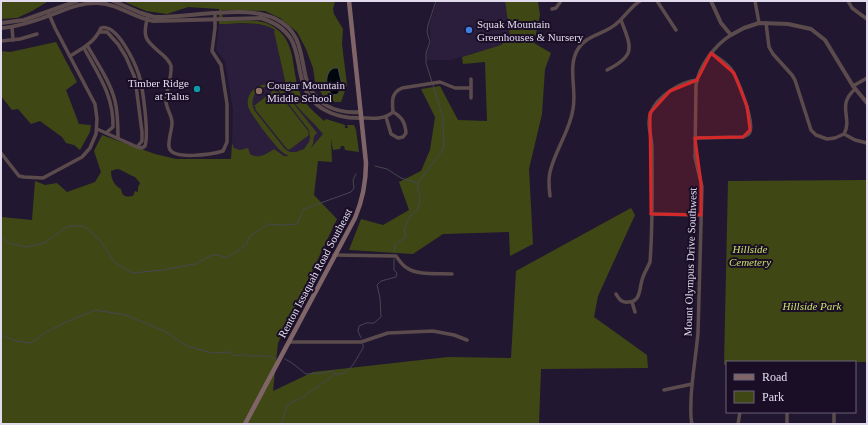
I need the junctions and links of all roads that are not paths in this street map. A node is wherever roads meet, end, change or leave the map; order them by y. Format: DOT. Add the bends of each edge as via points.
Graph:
graph roads {
  1 [pos="77,1"];
  2 [pos="113,1"];
  3 [pos="349,1"];
  4 [pos="561,1"];
  5 [pos="640,1"];
  6 [pos="657,1"];
  7 [pos="711,1"];
  8 [pos="755,1"];
  9 [pos="848,1"];
  10 [pos="552,9"];
  11 [pos="49,14"];
  12 [pos="215,14"];
  13 [pos="147,18"];
  14 [pos="215,19"];
  15 [pos="620,20"];
  16 [pos="867,20"];
  17 [pos="766,22"];
  18 [pos="759,23"];
  19 [pos="1,24"];
  20 [pos="12,27"];
  21 [pos="1,28"];
  22 [pos="676,30"];
  23 [pos="37,34"];
  24 [pos="730,35"];
  25 [pos="13,40"];
  26 [pos="1,41"];
  27 [pos="85,46"];
  28 [pos="711,53"];
  29 [pos="70,56"];
  30 [pos="607,70"];
  31 [pos="867,78"];
  32 [pos="471,80"];
  33 [pos="697,80"];
  34 [pos="471,88"];
  35 [pos="854,88"];
  36 [pos="472,98"];
  37 [pos="867,103"];
  38 [pos="361,112"];
  39 [pos="393,112"];
  40 [pos="386,117"];
  41 [pos="362,118"];
  42 [pos="97,129"];
  43 [pos="106,133"];
  44 [pos="844,134"];
  45 [pos="118,138"];
  46 [pos="695,138"];
  47 [pos="867,143"];
  48 [pos="1,153"];
  49 [pos="550,196"];
  50 [pos="651,214"];
  51 [pos="701,215"];
  52 [pos="334,255"];
  53 [pos="452,274"];
  54 [pos="616,294"];
  55 [pos="632,302"];
  56 [pos="635,312"];
  57 [pos="467,340"];
  58 [pos="289,342"];
  59 [pos="692,384"];
  60 [pos="664,390"];
  61 [pos="740,413"];
  62 [pos="787,413"];
  63 [pos="834,413"];
  64 [pos="245,424"];
  65 [pos="692,424"];
  66 [pos="738,424"];
  67 [pos="787,424"];
  68 [pos="834,424"];
  1 -- 11 [label="street"];
  2 -- 13 [label="street"];
  3 -- 38 [label="main road, Renton Issaquah Road Southeast"];
  4 -- 10 [label="street"];
  5 -- 15 [label="street"];
  6 -- 22 [label="street"];
  7 -- 24 [label="street" via="721,23"];
  8 -- 18 [label="street"];
  9 -- 16 [label="street" via="852,8"];
  11 -- 13 [label="street" via="74,6 98,3"];
  11 -- 19 [label="street"];
  11 -- 20 [label="street"];
  11 -- 29 [label="street"];
  12 -- 13 [label="street"];
  12 -- 14 [label="street"];
  12 -- 38 [label="street" via="254,12 281,21 297,40 308,82 317,98 338,111"];
  13 -- 14 [label="street" via="161,22"];
  13 -- 14 [label="street" via="147,40 168,59 170,65 166,103 172,122 169,145 172,152 178,154 204,154 223,151 225,148 227,99 221,65 212,48"];
  14 -- 41 [label="street" via="256,17 277,24 294,45 303,86 314,102 337,116"];
  15 -- 30 [label="street" via="629,42 629,52 624,60"];
  15 -- 49 [label="street" via="613,27 586,41 576,53 573,66 574,109 550,171"];
  17 -- 18 [label="street"];
  17 -- 35 [label="street" via="798,25 816,31 828,43"];
  17 -- 44 [label="street" via="770,50 795,80 814,133 831,139"];
  18 -- 24 [label="street"];
  20 -- 21 [label="street"];
  20 -- 25 [label="street"];
  23 -- 25 [label="street"];
  24 -- 28 [label="street"];
  25 -- 26 [label="street"];
  27 -- 29 [label="street"];
  27 -- 43 [label="street" via="112,105 113,127"];
  27 -- 45 [label="street" via="114,97"];
  27 -- 45 [label="street" via="102,27 111,29 122,42 139,75 147,136 145,146 137,147"];
  28 -- 33 [label="street"];
  28 -- 46 [label="street" via="734,73 747,106 750,132 743,137"];
  29 -- 42 [label="street" via="95,104"];
  31 -- 35 [label="street"];
  32 -- 34 [label="street"];
  33 -- 46 [label="street, Mount Olympus Drive Southwest"];
  33 -- 50 [label="street" via="686,82 670,91 650,113"];
  34 -- 36 [label="street"];
  34 -- 39 [label="street" via="455,88 440,82 402,88 397,90 392,98"];
  35 -- 37 [label="street"];
  35 -- 44 [label="street" via="846,101"];
  38 -- 41 [label="main road, Renton Issaquah Road Southeast"];
  39 -- 40 [label="street"];
  39 -- 40 [label="street" via="403,121 406,133 403,137 398,138 391,134"];
  40 -- 41 [label="street"];
  41 -- 52 [label="main road, Renton Issaquah Road Southeast" via="366,163 364,191 355,218"];
  42 -- 43 [label="street"];
  42 -- 48 [label="street" via="85,154 47,177 19,176"];
  43 -- 45 [label="street"];
  44 -- 47 [label="street"];
  46 -- 51 [label="street, Mount Olympus Drive Southwest" via="695,157 702,187"];
  50 -- 51 [label="street"];
  50 -- 55 [label="street" via="650,262 638,297"];
  51 -- 59 [label="street, Mount Olympus Drive Southwest" via="698,333"];
  52 -- 53 [label="street" via="396,256 410,270"];
  52 -- 58 [label="main road, Renton Issaquah Road Southeast"];
  54 -- 55 [label="street" via="622,302"];
  55 -- 56 [label="street"];
  57 -- 58 [label="street" via="454,334 433,331 388,333 361,342"];
  58 -- 64 [label="main road, Renton Issaquah Road Southeast"];
  59 -- 60 [label="street"];
  59 -- 65 [label="street, Mount Olympus Drive Southwest"];
  61 -- 66 [label="street"];
  62 -- 67 [label="street"];
  63 -- 68 [label="street"];
}
